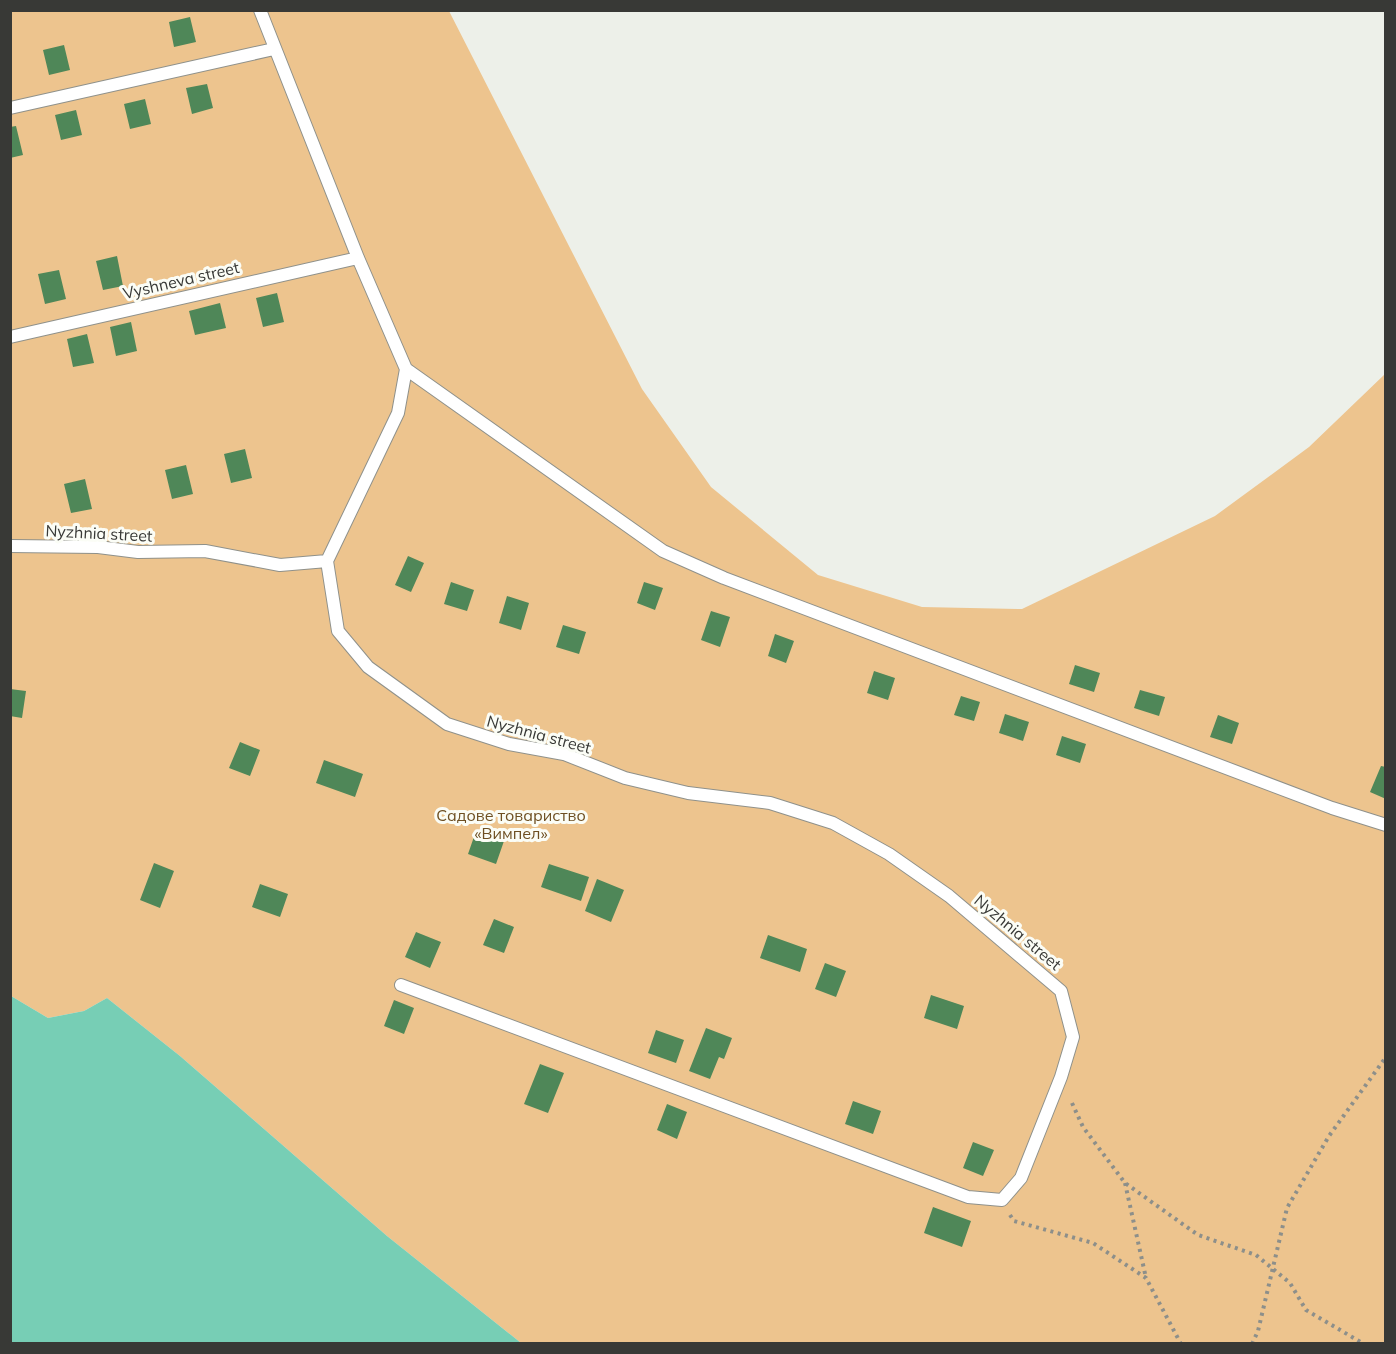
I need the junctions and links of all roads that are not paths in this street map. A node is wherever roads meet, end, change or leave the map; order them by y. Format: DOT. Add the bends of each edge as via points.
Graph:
graph roads {
  1 [pos="260,10"];
  2 [pos="274,49"];
  3 [pos="10,108"];
  4 [pos="358,258"];
  5 [pos="10,337"];
  6 [pos="406,369"];
  7 [pos="10,546"];
  8 [pos="327,561"];
  9 [pos="1386,825"];
  10 [pos="401,985"];
  1 -- 2 [label="lane"];
  2 -- 3 [label="lane"];
  2 -- 4 [label="lane"];
  4 -- 5 [label="lane, Vyshneva street"];
  4 -- 6 [label="lane"];
  6 -- 8 [label="lane" via="398,413"];
  6 -- 9 [label="lane" via="663,551 724,579"];
  7 -- 8 [label="lane, Nyzhnia street" via="205,551 280,565"];
  8 -- 10 [label="lane, Nyzhnia street" via="338,632 368,668 447,724 509,744 564,754 625,778 688,793 770,803 833,824 889,854 949,896 1062,991 1073,1037 1021,1178 1002,1200 968,1197"];
}
